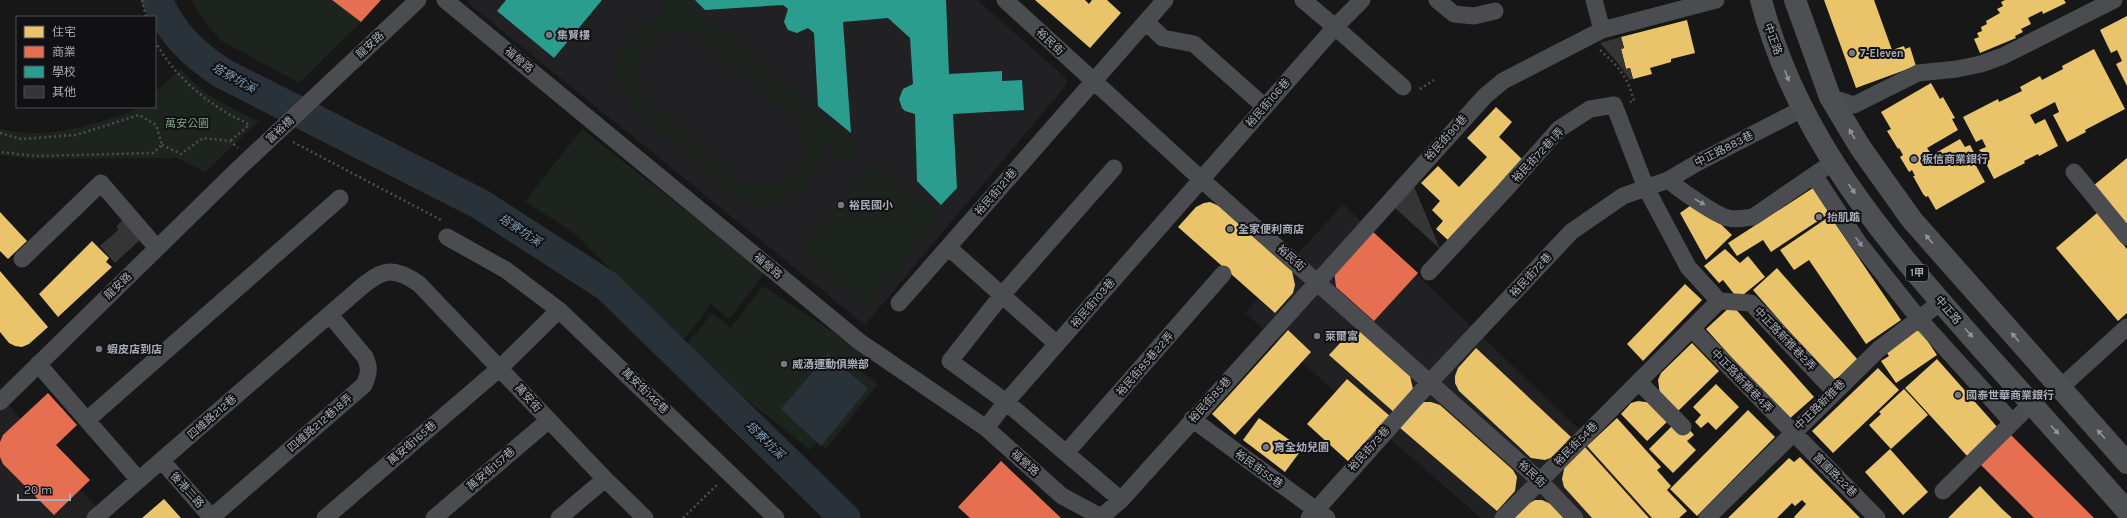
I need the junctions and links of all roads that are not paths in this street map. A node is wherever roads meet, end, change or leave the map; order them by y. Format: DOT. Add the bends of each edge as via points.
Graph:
graph roads {
  1 [pos="418,0"];
  2 [pos="444,0"];
  3 [pos="1005,0"];
  4 [pos="1165,0"];
  5 [pos="1303,0"];
  6 [pos="1362,0"];
  7 [pos="1437,0"];
  8 [pos="1594,0"];
  9 [pos="1716,0"];
  10 [pos="1761,0"];
  11 [pos="1795,0"];
  12 [pos="2114,0"];
  13 [pos="1680,4"];
  14 [pos="1495,11"];
  15 [pos="1146,22"];
  16 [pos="1335,27"];
  17 [pos="1602,30"];
  18 [pos="1093,81"];
  19 [pos="1403,87"];
  20 [pos="323,90"];
  21 [pos="1830,97"];
  22 [pos="1265,107"];
  23 [pos="1802,110"];
  24 [pos="1834,163"];
  25 [pos="1114,168"];
  26 [pos="236,171"];
  27 [pos="2074,172"];
  28 [pos="1814,175"];
  29 [pos="1202,180"];
  30 [pos="1668,180"];
  31 [pos="1646,188"];
  32 [pos="340,198"];
  33 [pos="447,237"];
  34 [pos="2127,237"];
  35 [pos="157,248"];
  36 [pos="948,248"];
  37 [pos="22,259"];
  38 [pos="1429,272"];
  39 [pos="1223,274"];
  40 [pos="410,278"];
  41 [pos="1318,281"];
  42 [pos="1002,295"];
  43 [pos="1719,301"];
  44 [pos="1941,302"];
  45 [pos="899,303"];
  46 [pos="558,310"];
  47 [pos="330,315"];
  48 [pos="1919,319"];
  49 [pos="2127,328"];
  50 [pos="1692,329"];
  51 [pos="1058,344"];
  52 [pos="38,364"];
  53 [pos="500,368"];
  54 [pos="1430,382"];
  55 [pos="1639,382"];
  56 [pos="2060,388"];
  57 [pos="1834,391"];
  58 [pos="0,402"];
  59 [pos="1006,402"];
  60 [pos="2031,404"];
  61 [pos="1192,419"];
  62 [pos="87,420"];
  63 [pos="549,420"];
  64 [pos="2012,422"];
  65 [pos="1683,427"];
  66 [pos="986,428"];
  67 [pos="1792,433"];
  68 [pos="1066,453"];
  69 [pos="162,461"];
  70 [pos="2127,463"];
  71 [pos="605,479"];
  72 [pos="139,480"];
  73 [pos="1539,480"];
  74 [pos="1943,491"];
  75 [pos="1121,500"];
  76 [pos="2127,511"];
  77 [pos="1317,515"];
  78 [pos="95,518"];
  79 [pos="212,518"];
  80 [pos="325,518"];
  81 [pos="434,518"];
  82 [pos="559,518"];
  83 [pos="645,518"];
  84 [pos="776,518"];
  85 [pos="1101,518"];
  86 [pos="1503,518"];
  87 [pos="1575,518"];
  88 [pos="1708,518"];
  89 [pos="1877,518"];
  1 -- 20 [label="street, 龍安路"];
  2 -- 66 [label="street, 福營路" via="860,342"];
  3 -- 18 [label="street, 裕民街"];
  4 -- 15 [label="street"];
  5 -- 16 [label="street"];
  6 -- 16 [label="street, 裕民街106巷"];
  7 -- 14 [label="street" via="1454,14 1474,16"];
  8 -- 17 [label="street"];
  9 -- 13 [label="street, 裕民街90巷"];
  10 -- 23 [label="main road, 中正路 / 1甲, one-way" via="1768,26"];
  11 -- 21 [label="main road"];
  12 -- 21 [label="street" via="2003,56 1981,64 1918,73 1854,105"];
  13 -- 17 [label="street, 裕民街90巷"];
  15 -- 18 [label="street, 裕民街121巷"];
  15 -- 22 [label="street" via="1163,38 1194,44"];
  16 -- 19 [label="street"];
  16 -- 22 [label="street, 裕民街106巷"];
  17 -- 41 [label="street, 裕民街90巷" via="1503,81 1484,96"];
  18 -- 29 [label="street, 裕民街"];
  18 -- 36 [label="street, 裕民街121巷"];
  20 -- 26 [label="street, 富裕橋"];
  21 -- 23 [label="main road"];
  56 -- 21 [label="main road, one-way" via="1912,220 1860,147"];
  22 -- 29 [label="street, 裕民街106巷"];
  23 -- 24 [label="main road, 中正路 / 1甲"];
  23 -- 30 [label="street, 中正路883巷"];
  24 -- 28 [label="street"];
  24 -- 44 [label="main road, 中正路 / 1甲, one-way" via="1879,228"];
  25 -- 42 [label="street"];
  26 -- 35 [label="street, 龍安路"];
  27 -- 34 [label="street"];
  30 -- 28 [label="street, one-way" via="1728,218 1744,218 1753,217"];
  28 -- 48 [label="street, one-way" via="1858,242"];
  29 -- 41 [label="street, 裕民街"];
  29 -- 51 [label="street, 裕民街103巷"];
  30 -- 31 [label="street, 中正路883巷"];
  31 -- 38 [label="street, 裕民街72巷1弄" via="1614,105 1590,109 1559,129"];
  31 -- 43 [label="street" via="1688,267"];
  31 -- 54 [label="street, 裕民街72巷" via="1624,196 1603,208 1571,232"];
  32 -- 62 [label="street"];
  33 -- 46 [label="street, 萬安街146巷" via="506,270"];
  35 -- 37 [label="street" via="101,183"];
  35 -- 52 [label="street, 龍安路"];
  36 -- 42 [label="street"];
  36 -- 45 [label="street, 裕民街121巷"];
  39 -- 68 [label="street, 裕民街85巷22弄"];
  40 -- 47 [label="street, 四維路212巷" via="398,272 387,271 378,274"];
  40 -- 53 [label="street, 萬安街" via="419,284"];
  41 -- 54 [label="street, 裕民街"];
  41 -- 61 [label="street, 裕民街85巷"];
  42 -- 51 [label="street"];
  42 -- 59 [label="street" via="950,361"];
  43 -- 50 [label="street"];
  43 -- 57 [label="street, 中正路新雅巷2弄" via="1751,303"];
  44 -- 48 [label="street, 中正路新雅巷"];
  44 -- 60 [label="main road, 中正路 / 1甲, one-way"];
  46 -- 53 [label="street"];
  46 -- 84 [label="street, 萬安街146巷"];
  47 -- 69 [label="street, 四維路212巷"];
  47 -- 79 [label="street, 四維路212巷18弄" via="365,357 369,371 364,385"];
  48 -- 57 [label="street, 中正路新雅巷" via="1878,348"];
  48 -- 64 [label="street"];
  49 -- 56 [label="street"];
  50 -- 55 [label="street"];
  50 -- 67 [label="street, 中正路新雅巷4弄"];
  51 -- 59 [label="street, 裕民街103巷"];
  52 -- 58 [label="street, 龍安路"];
  52 -- 62 [label="street"];
  53 -- 63 [label="street, 萬安街"];
  53 -- 80 [label="street, 萬安街165巷"];
  54 -- 73 [label="street, 裕民街"];
  54 -- 77 [label="street, 裕民街73巷"];
  55 -- 65 [label="street"];
  55 -- 73 [label="street, 裕民街54巷"];
  70 -- 56 [label="main road, one-way"];
  57 -- 67 [label="street, 中正路新雅巷"];
  59 -- 66 [label="street, 裕民街103巷"];
  59 -- 68 [label="street"];
  60 -- 64 [label="street"];
  60 -- 76 [label="main road, 中正路 / 1甲, one-way"];
  61 -- 75 [label="street, 裕民街85巷"];
  61 -- 77 [label="street, 裕民街55巷"];
  62 -- 72 [label="street"];
  63 -- 71 [label="street, 萬安街"];
  63 -- 81 [label="street, 萬安街157巷"];
  64 -- 74 [label="street"];
  66 -- 85 [label="street, 福營路" via="1062,496"];
  67 -- 88 [label="street, 中正路新雅巷"];
  67 -- 89 [label="street, 富國路22巷"];
  68 -- 75 [label="street"];
  69 -- 72 [label="street, 四維路212巷"];
  69 -- 79 [label="street, 後港二路"];
  71 -- 82 [label="street"];
  71 -- 83 [label="street, 萬安街"];
  72 -- 78 [label="street, 四維路212巷"];
  73 -- 86 [label="street"];
  73 -- 87 [label="street, 裕民街"];
  75 -- 85 [label="street, 裕民街85巷"];
}
